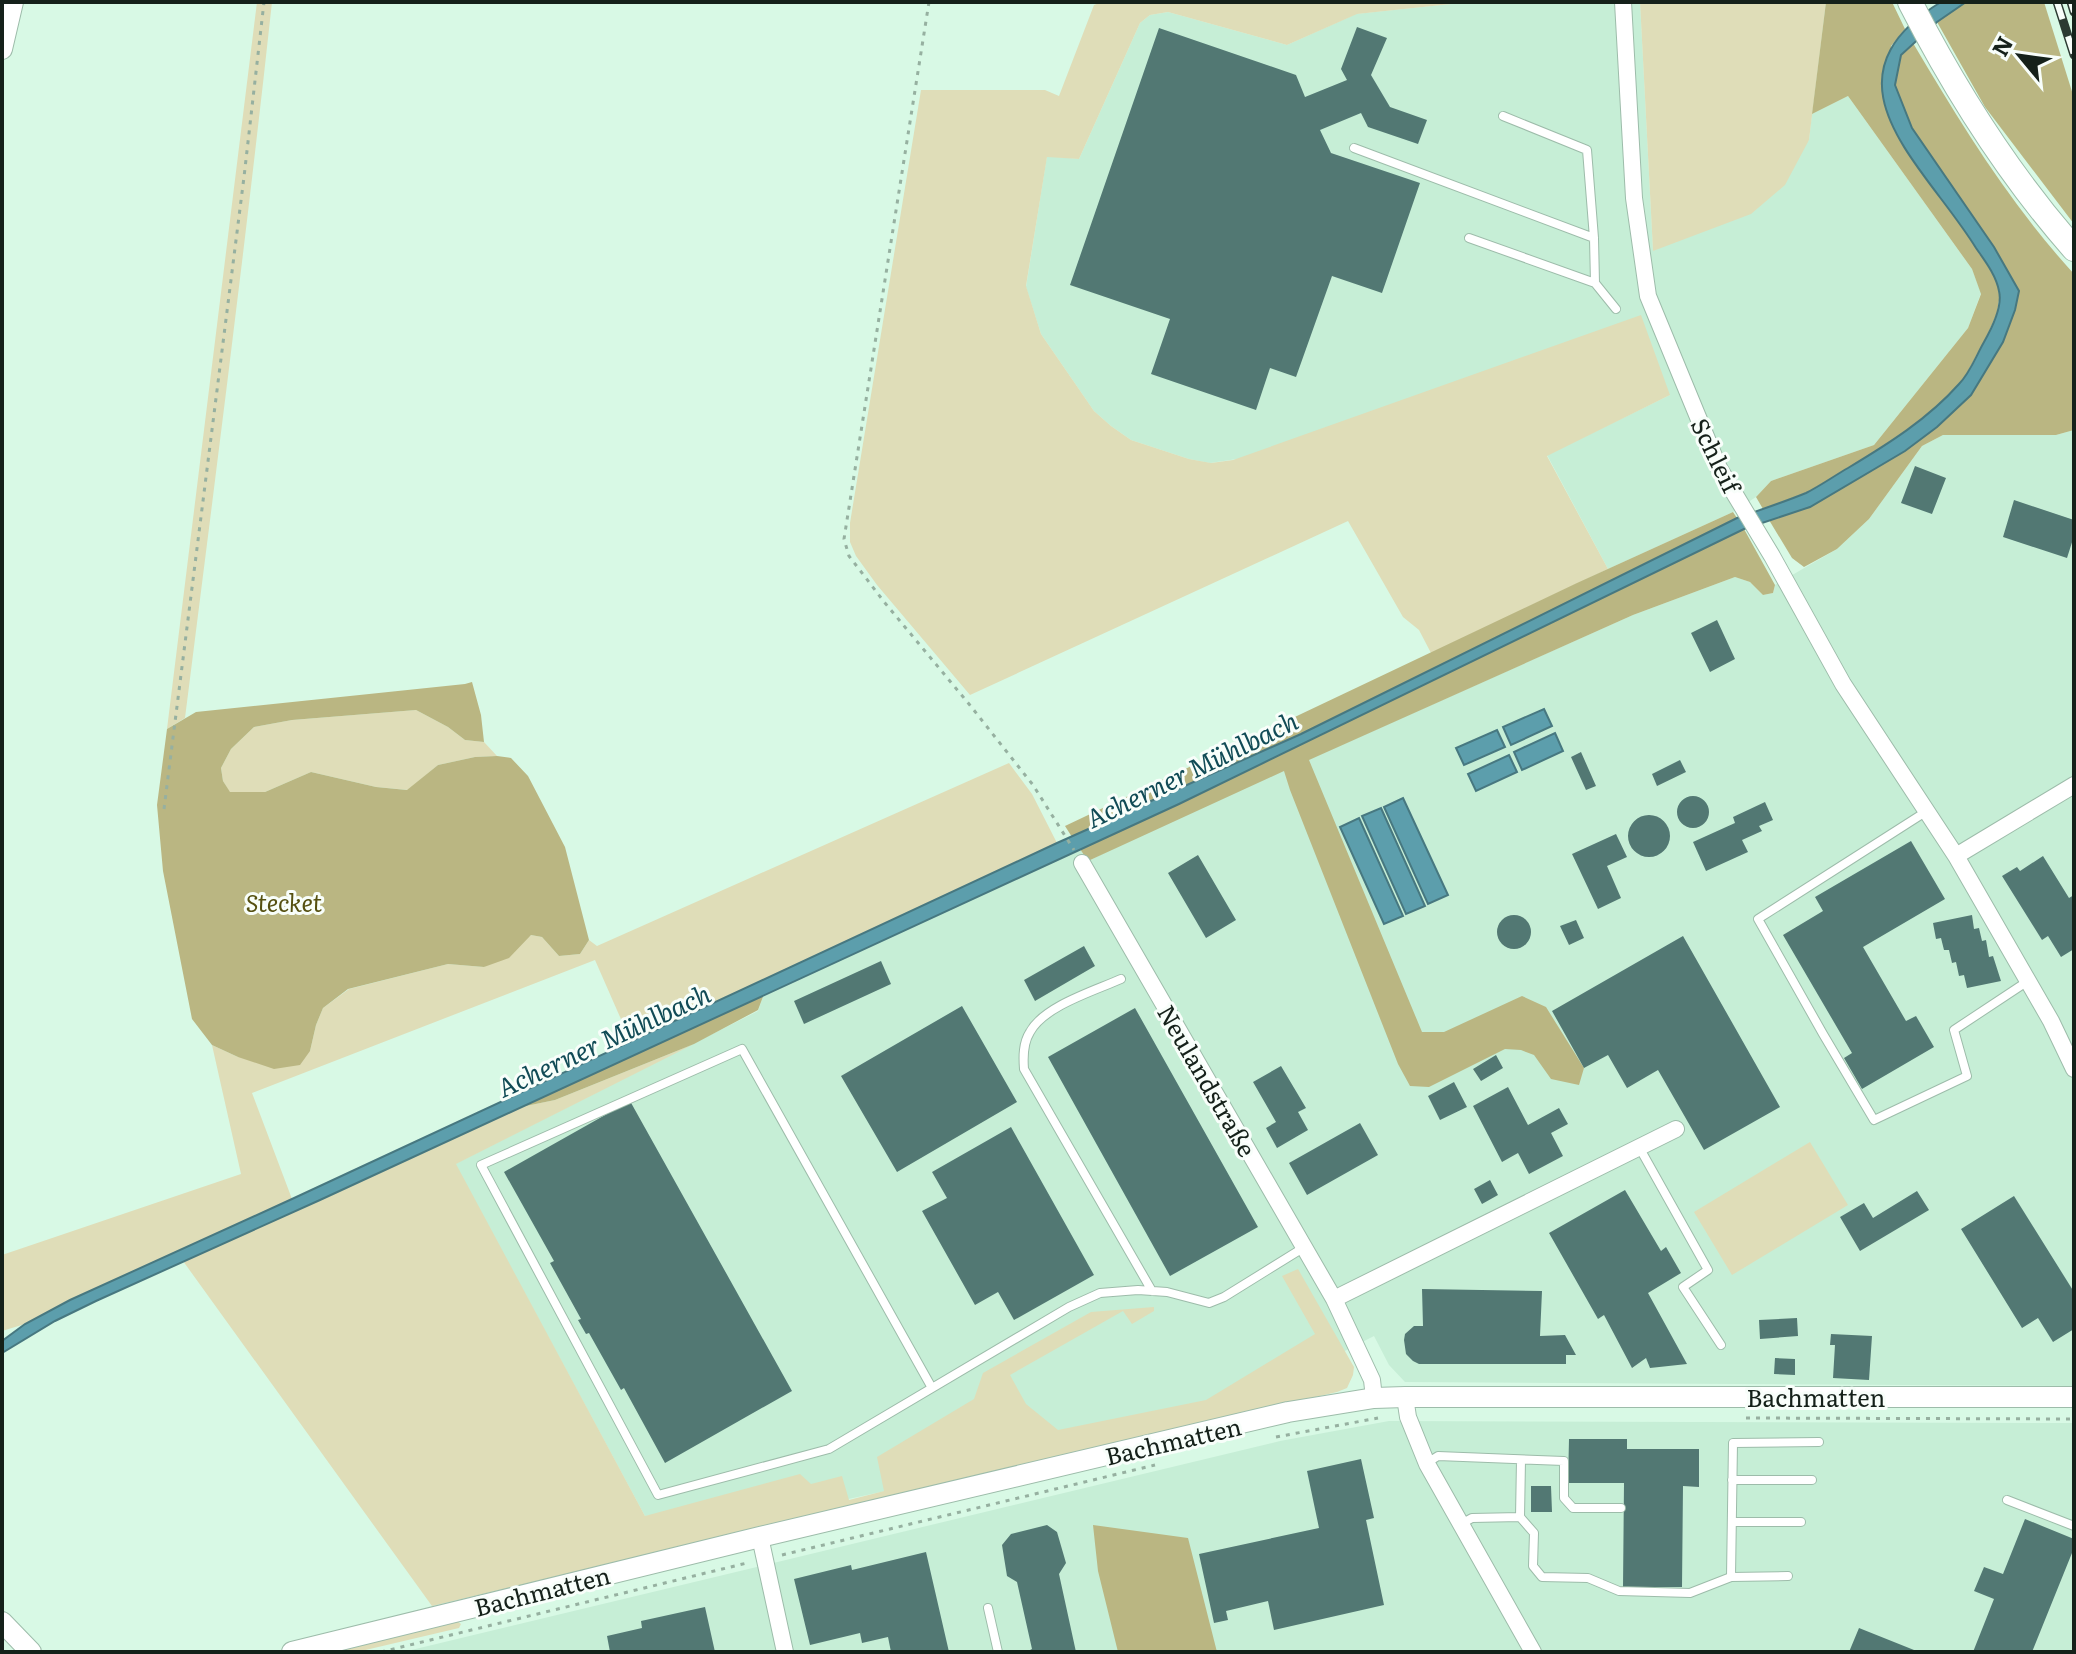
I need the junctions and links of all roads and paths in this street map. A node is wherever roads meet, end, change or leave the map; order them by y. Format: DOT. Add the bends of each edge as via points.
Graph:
graph roads {
  1 [pos="13,2"];
  2 [pos="264,2"];
  3 [pos="929,2"];
  4 [pos="1623,2"];
  5 [pos="1910,2"];
  6 [pos="2,49"];
  7 [pos="1503,116"];
  8 [pos="1354,148"];
  9 [pos="1469,238"];
  10 [pos="1594,238"];
  11 [pos="2074,249"];
  12 [pos="1595,283"];
  13 [pos="1616,309"];
  14 [pos="2074,785"];
  15 [pos="164,809"];
  16 [pos="1927,811"];
  17 [pos="1956,856"];
  18 [pos="1082,863"];
  19 [pos="1121,979"];
  20 [pos="2028,981"];
  21 [pos="2074,1069"];
  22 [pos="1676,1129"];
  23 [pos="1638,1146"];
  24 [pos="1303,1248"];
  25 [pos="1152,1291"];
  26 [pos="1334,1299"];
  27 [pos="1721,1345"];
  28 [pos="932,1388"];
  29 [pos="1405,1397"];
  30 [pos="2074,1397"];
  31 [pos="1378,1408"];
  32 [pos="1270,1437"];
  33 [pos="1819,1442"];
  34 [pos="1521,1460"];
  35 [pos="1164,1463"];
  36 [pos="1427,1464"];
  37 [pos="1732,1480"];
  38 [pos="1812,1480"];
  39 [pos="2007,1500"];
  40 [pos="1621,1508"];
  41 [pos="1520,1517"];
  42 [pos="1732,1522"];
  43 [pos="1801,1522"];
  44 [pos="1461,1524"];
  45 [pos="2074,1526"];
  46 [pos="760,1537"];
  47 [pos="783,1555"];
  48 [pos="749,1563"];
  49 [pos="1788,1576"];
  50 [pos="1731,1577"];
  51 [pos="988,1608"];
  52 [pos="2,1622"];
  53 [pos="31,1652"];
  54 [pos="292,1652"];
  55 [pos="381,1652"];
  56 [pos="785,1652"];
  57 [pos="998,1652"];
  58 [pos="1533,1652"];
  1 -- 6 [label="street"];
  2 -- 15 [label="path"];
  3 -- 18 [label="path" via="844,539 849,556 885,603 1033,785"];
  4 -- 16 [label="street, Schleif" via="1634,198 1648,296 1719,468 1843,684"];
  5 -- 11 [label="main road" via="1987,136"];
  7 -- 10 [label="lane" via="1587,150"];
  8 -- 10 [label="lane"];
  9 -- 12 [label="lane"];
  10 -- 12 [label="lane"];
  12 -- 13 [label="lane"];
  14 -- 17 [label="street"];
  16 -- 17 [label="street, Schleif"];
  16 -- 20 [label="lane" via="1758,919 1874,1120 1967,1076 1954,1030"];
  17 -- 20 [label="street, Schleif"];
  18 -- 24 [label="street, Neulandstraße"];
  19 -- 25 [label="lane" via="1061,1005 1035,1024 1027,1036 1024,1069"];
  20 -- 21 [label="street, Schleif"];
  22 -- 23 [label="street"];
  23 -- 26 [label="street"];
  23 -- 27 [label="lane" via="1708,1270 1683,1287"];
  24 -- 25 [label="lane" via="1209,1303"];
  24 -- 26 [label="street, Neulandstraße"];
  25 -- 28 [label="lane" via="1100,1293"];
  26 -- 31 [label="street, Neulandstraße" via="1372,1380"];
  28 -- 28 [label="lane" via="829,1449 658,1495 481,1165 742,1049"];
  29 -- 30 [label="street, Bachmatten"];
  29 -- 31 [label="street, Bachmatten"];
  29 -- 36 [label="street"];
  31 -- 32 [label="path"];
  31 -- 46 [label="street, Bachmatten" via="1288,1412"];
  33 -- 37 [label="lane" via="1733,1443"];
  34 -- 36 [label="lane" via="1438,1456"];
  34 -- 40 [label="lane" via="1564,1461 1564,1498 1573,1508"];
  34 -- 41 [label="lane"];
  35 -- 47 [label="path"];
  36 -- 44 [label="street"];
  37 -- 38 [label="lane"];
  37 -- 42 [label="lane"];
  39 -- 45 [label="lane"];
  41 -- 44 [label="lane" via="1472,1518"];
  41 -- 50 [label="lane" via="1534,1533 1533,1566 1542,1577 1588,1578 1619,1591 1690,1593"];
  42 -- 43 [label="lane"];
  42 -- 50 [label="lane"];
  44 -- 58 [label="street"];
  46 -- 54 [label="street, Bachmatten"];
  46 -- 56 [label="street"];
  48 -- 55 [label="path"];
  49 -- 50 [label="lane"];
  51 -- 57 [label="lane"];
  52 -- 53 [label="street"];
}
